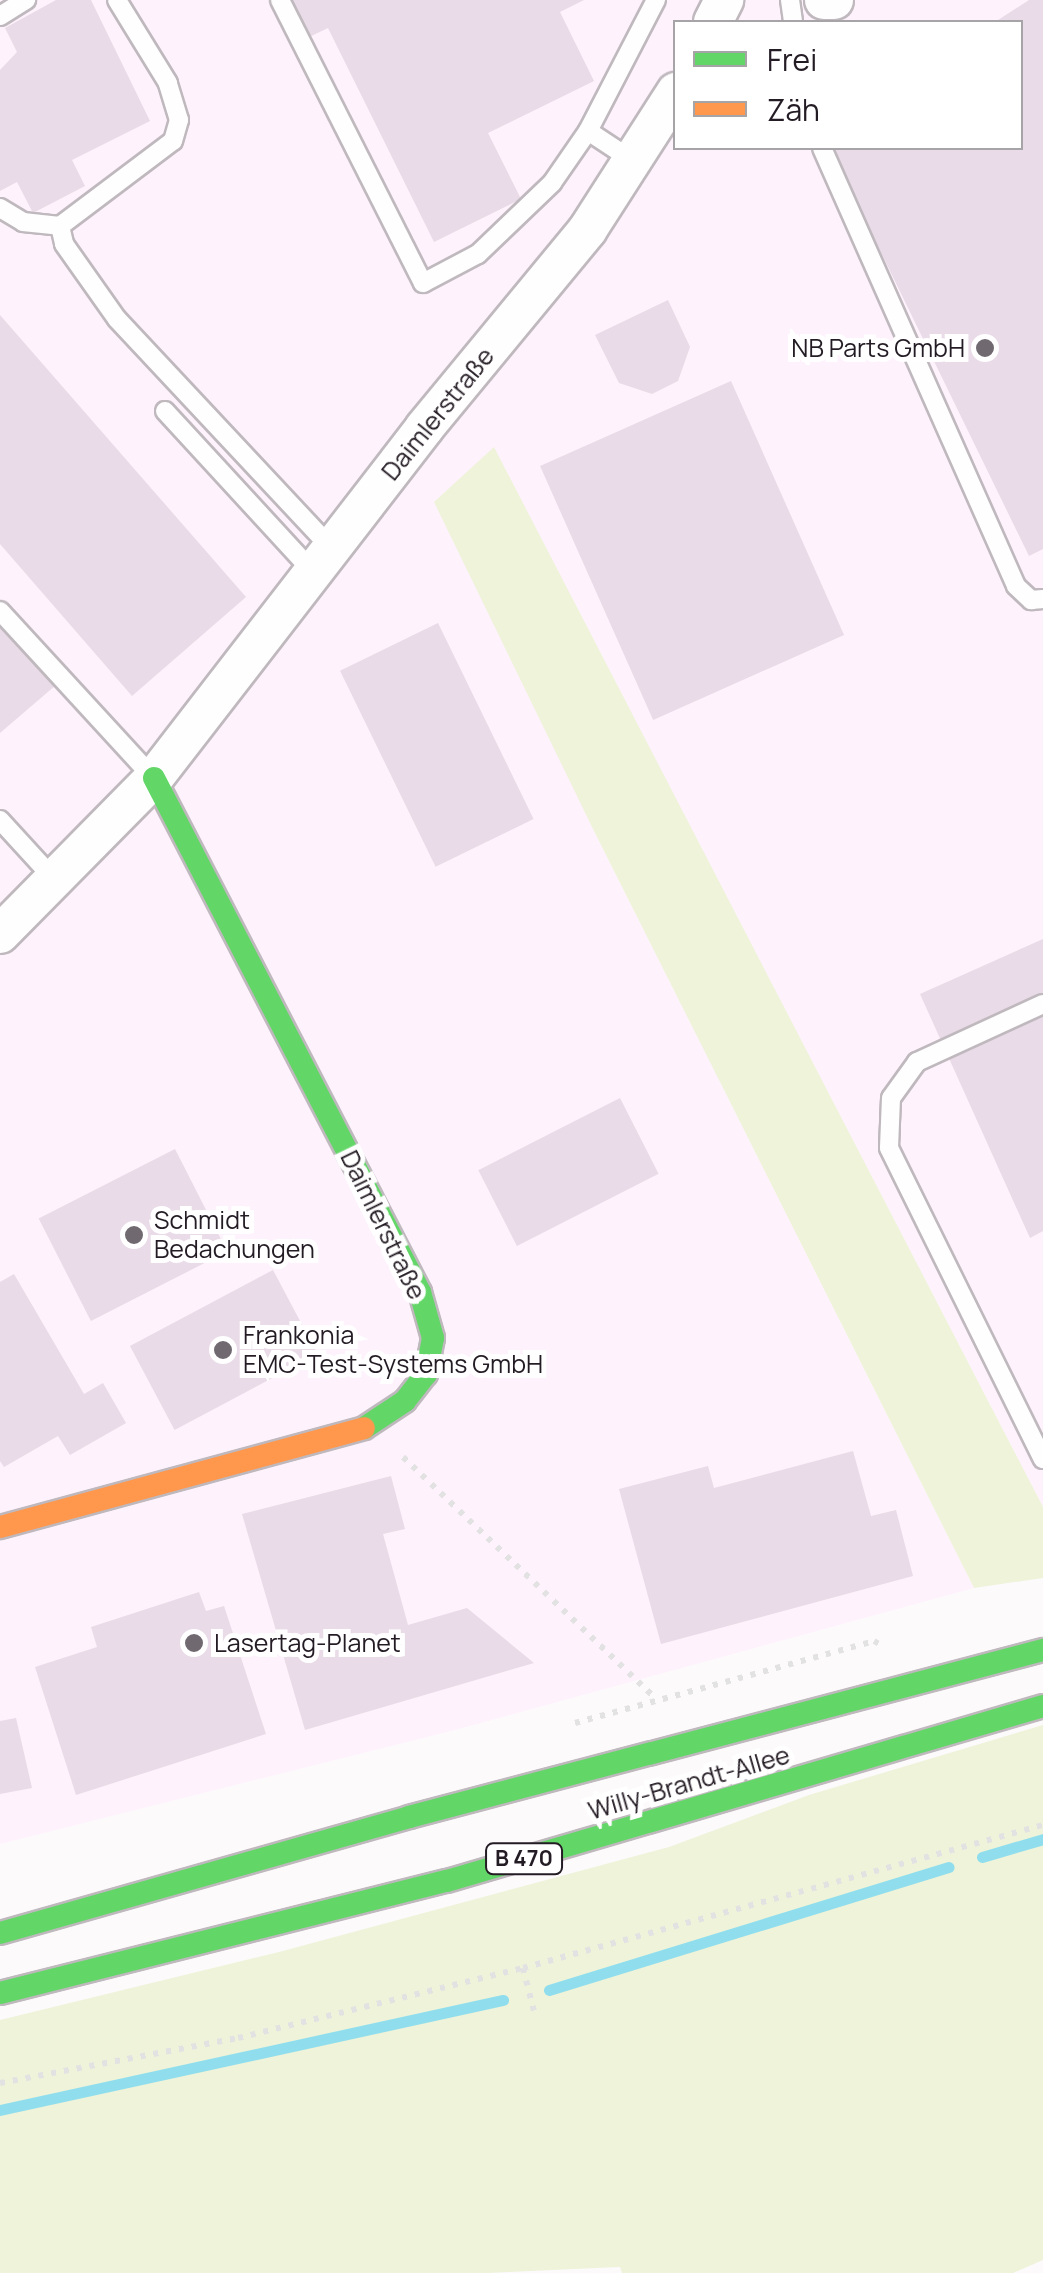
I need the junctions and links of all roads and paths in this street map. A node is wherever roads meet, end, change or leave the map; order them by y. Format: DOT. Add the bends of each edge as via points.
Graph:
graph roads {
  1 [pos="26,0"];
  2 [pos="117,0"];
  3 [pos="280,0"];
  4 [pos="656,0"];
  5 [pos="824,0"];
  6 [pos="834,0"];
  7 [pos="0,16"];
  8 [pos="673,97"];
  9 [pos="588,131"];
  10 [pos="823,150"];
  11 [pos="632,160"];
  12 [pos="0,208"];
  13 [pos="60,226"];
  14 [pos="166,411"];
  15 [pos="322,560"];
  16 [pos="1043,599"];
  17 [pos="0,611"];
  18 [pos="154,778"];
  19 [pos="0,820"];
  20 [pos="55,880"];
  21 [pos="0,934"];
  22 [pos="1043,1004"];
  23 [pos="371,1426"];
  24 [pos="1043,1458"];
  25 [pos="0,1527"];
  26 [pos="1043,1650"];
  27 [pos="655,1698"];
  28 [pos="1043,1706"];
  29 [pos="1043,1825"];
  30 [pos="0,1933"];
  31 [pos="523,1968"];
  32 [pos="0,1993"];
  33 [pos="534,2011"];
  34 [pos="0,2083"];
  1 -- 7 [label="lane"];
  2 -- 13 [label="lane" via="168,83 179,120 173,142"];
  3 -- 9 [label="lane" via="423,284 478,254 552,183"];
  4 -- 9 [label="lane"];
  5 -- 6 [label="street"];
  8 -- 11 [label="street, Daimlerstraße"];
  9 -- 11 [label="lane"];
  10 -- 16 [label="lane" via="1016,586 1032,600"];
  11 -- 15 [label="street, Daimlerstraße" via="588,229"];
  12 -- 13 [label="lane" via="22,222"];
  13 -- 15 [label="lane" via="64,244 117,319"];
  14 -- 15 [label="lane"];
  15 -- 18 [label="street, Daimlerstraße"];
  17 -- 18 [label="lane"];
  18 -- 20 [label="street, Daimlerstraße"];
  18 -- 23 [label="main road, Daimlerstraße" via="420,1292 433,1338 426,1374 405,1401"];
  19 -- 20 [label="lane"];
  20 -- 21 [label="street, Daimlerstraße"];
  22 -- 24 [label="lane" via="917,1062 892,1098 889,1148"];
  23 -- 25 [label="main road, Daimlerstraße"];
  23 -- 27 [label="path"];
  26 -- 30 [label="main road, Willy-Brandt-Allee"];
  28 -- 32 [label="main road, Willy-Brandt-Allee / B 470" via="447,1881"];
  29 -- 31 [label="path"];
  31 -- 33 [label="path"];
  31 -- 34 [label="path" via="238,2038"];
}
